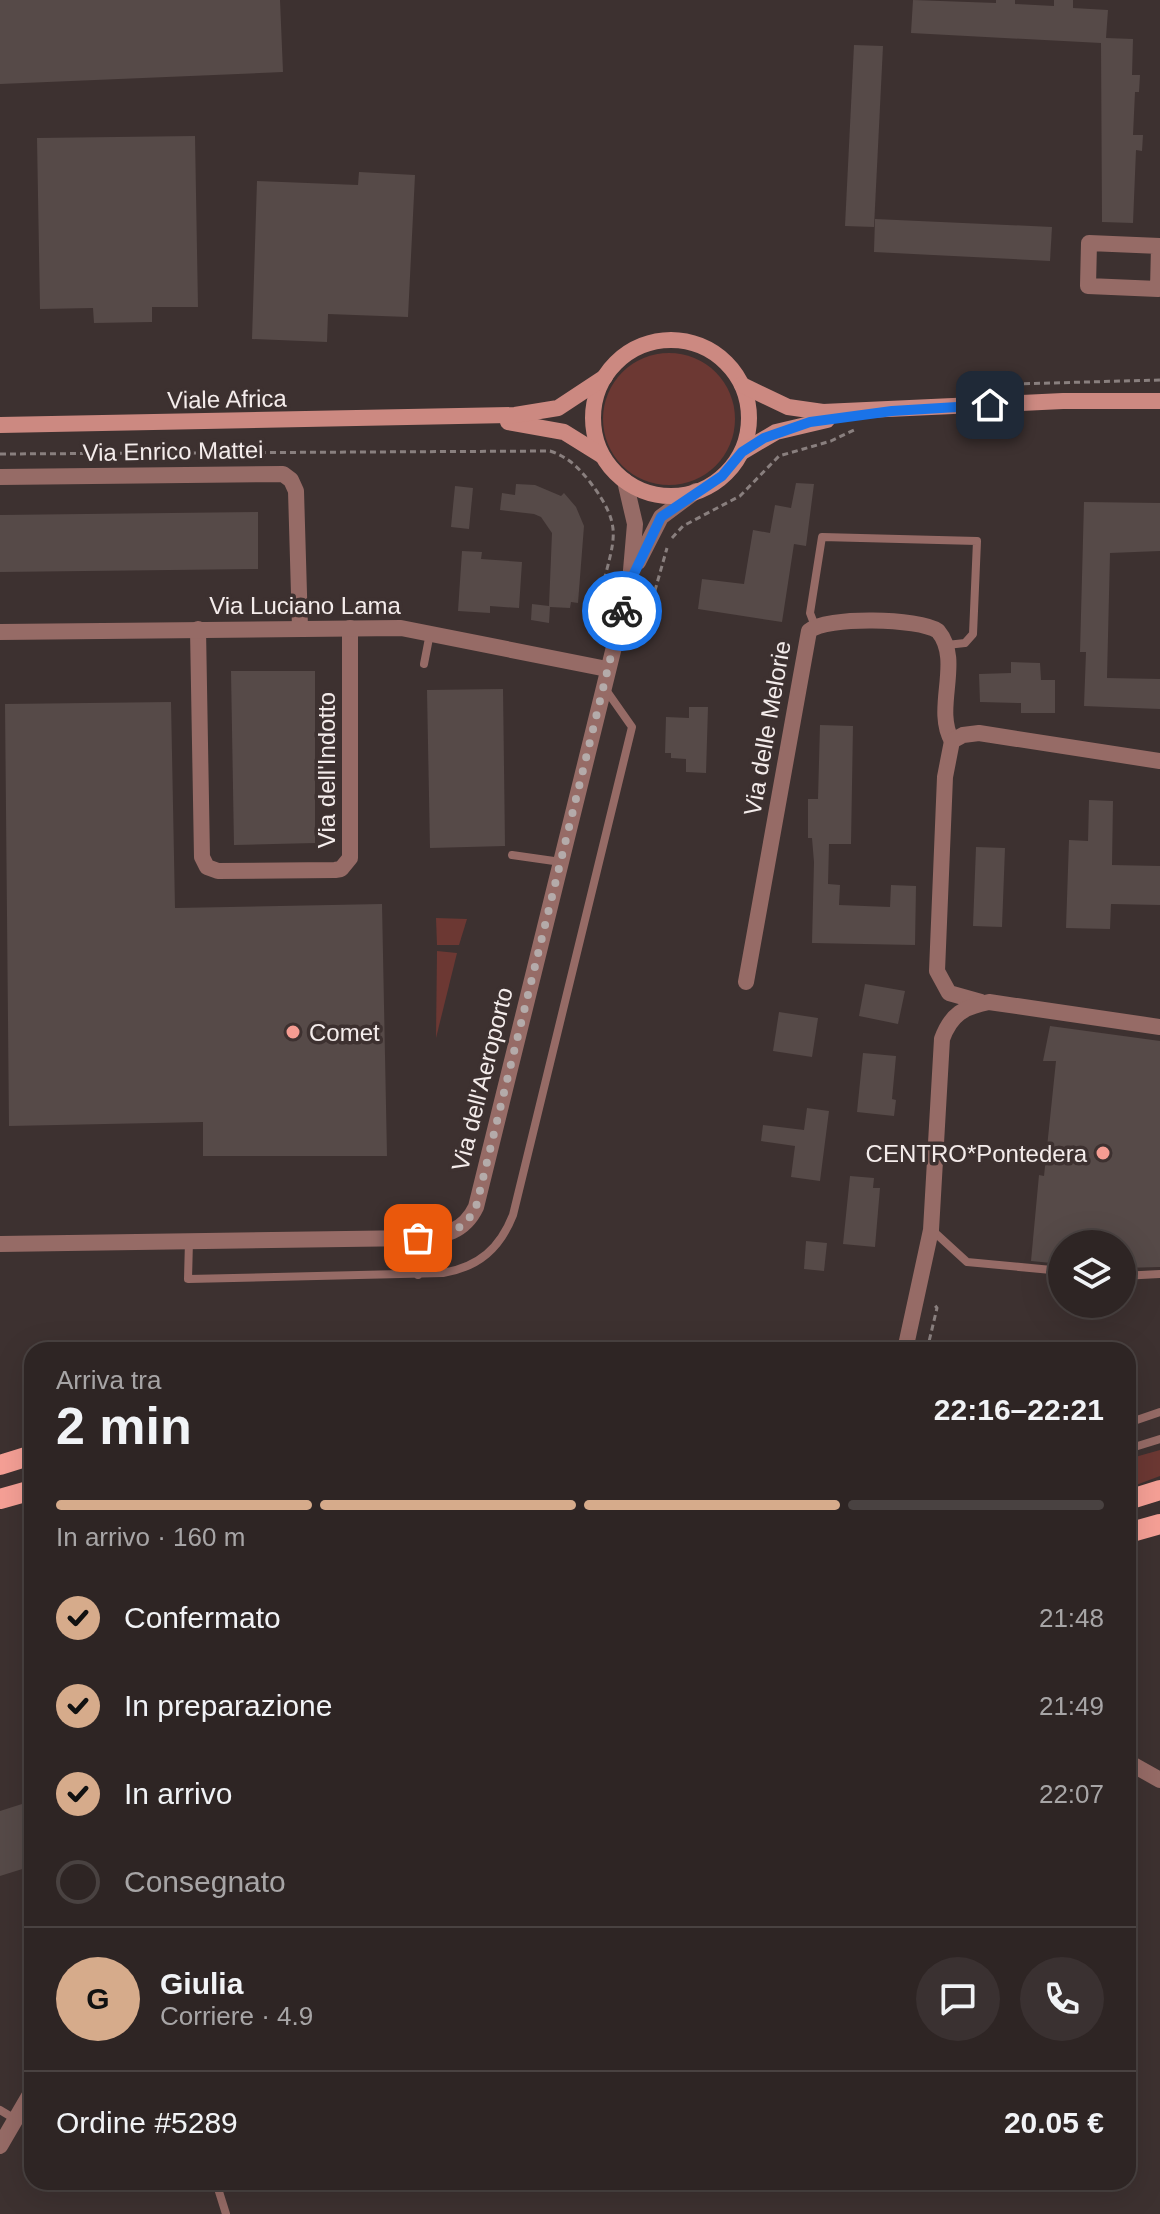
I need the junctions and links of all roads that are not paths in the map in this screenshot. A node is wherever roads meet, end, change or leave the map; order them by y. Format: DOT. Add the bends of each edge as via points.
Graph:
graph roads {
  1 [pos="1160,246"];
  2 [pos="605,377"];
  3 [pos="742,385"];
  4 [pos="1160,401"];
  5 [pos="892,411"];
  6 [pos="455,419"];
  7 [pos="0,425"];
  8 [pos="742,452"];
  9 [pos="603,457"];
  10 [pos="0,477"];
  11 [pos="625,481"];
  12 [pos="696,491"];
  13 [pos="628,588"];
  14 [pos="815,626"];
  15 [pos="300,628"];
  16 [pos="350,628"];
  17 [pos="198,629"];
  18 [pos="0,632"];
  19 [pos="430,633"];
  20 [pos="947,645"];
  21 [pos="424,664"];
  22 [pos="607,669"];
  23 [pos="603,686"];
  24 [pos="952,741"];
  25 [pos="1160,761"];
  26 [pos="512,855"];
  27 [pos="561,862"];
  28 [pos="746,982"];
  29 [pos="989,1002"];
  30 [pos="1160,1027"];
  31 [pos="931,1230"];
  32 [pos="418,1238"];
  33 [pos="189,1241"];
  34 [pos="0,1244"];
  35 [pos="1048,1270"];
  36 [pos="1160,1274"];
  37 [pos="418,1275"];
  38 [pos="1136,1275"];
  39 [pos="907,1342"];
  40 [pos="1160,1412"];
  41 [pos="1136,1420"];
  42 [pos="1160,1439"];
  43 [pos="1136,1446"];
  44 [pos="24,1458"];
  45 [pos="0,1465"];
  46 [pos="1160,1490"];
  47 [pos="24,1492"];
  48 [pos="1136,1498"];
  49 [pos="0,1499"];
  50 [pos="1160,1524"];
  51 [pos="1136,1531"];
  52 [pos="1136,1766"];
  53 [pos="1160,1780"];
  54 [pos="24,2099"];
  55 [pos="7,2115"];
  56 [pos="0,2146"];
  57 [pos="218,2190"];
  58 [pos="226,2214"];
  1 -- 1 [label="street" via="1089,243 1088,286 1158,289"];
  2 -- 3 [label="street, Viale Africa" via="639,347 678,339 712,352"];
  2 -- 6 [label="street, Viale Africa" via="567,404 547,411"];
  2 -- 9 [label="street, Viale Africa" via="593,419"];
  3 -- 5 [label="street, Viale Africa" via="799,410"];
  3 -- 8 [label="street" via="750,422"];
  4 -- 5 [label="street, Viale Africa"];
  5 -- 8 [label="street, Viale Africa" via="799,424"];
  6 -- 7 [label="street, Viale Africa"];
  6 -- 9 [label="street, Viale Africa" via="553,429 574,436"];
  8 -- 12 [label="street, Viale Africa" via="722,476"];
  9 -- 11 [label="street, Viale Africa"];
  10 -- 15 [label="street, Via Enrico Mattei" via="283,474 296,491"];
  11 -- 12 [label="street, Viale Africa" via="652,494"];
  11 -- 13 [label="street, Via dell'Aeroporto" via="635,524"];
  12 -- 13 [label="street, Via dell'Aeroporto" via="654,526"];
  13 -- 22 [label="street, Via dell'Aeroporto"];
  14 -- 20 [label="street, Via delle Melorie" via="925,624"];
  14 -- 20 [label="lane" via="810,613 822,537 977,541 973,634 965,643"];
  14 -- 28 [label="street, Via delle Melorie" via="806,639"];
  15 -- 16 [label="street, Via Luciano Lama"];
  15 -- 17 [label="street, Via Luciano Lama"];
  16 -- 17 [label="street, Via dell'Indotto" via="350,858 335,870 218,871 207,867 202,857"];
  16 -- 19 [label="street, Via Luciano Lama"];
  17 -- 18 [label="street, Via Luciano Lama"];
  19 -- 21 [label="lane"];
  19 -- 22 [label="street, Via Luciano Lama"];
  20 -- 24 [label="street" via="946,724"];
  22 -- 23 [label="street, Via dell'Aeroporto"];
  23 -- 27 [label="street, Via dell'Aeroporto"];
  23 -- 37 [label="lane" via="632,727 513,1215 498,1243 479,1262 458,1271"];
  24 -- 25 [label="street" via="979,733"];
  24 -- 29 [label="street" via="945,777 937,971 954,997"];
  26 -- 27 [label="lane"];
  27 -- 32 [label="street, Via dell'Aeroporto" via="476,1207 454,1232"];
  29 -- 30 [label="street"];
  29 -- 31 [label="street" via="957,1012 942,1039"];
  31 -- 35 [label="lane" via="967,1262"];
  31 -- 39 [label="street"];
  32 -- 33 [label="street, Via dell'Aeroporto"];
  32 -- 37 [label="lane"];
  33 -- 34 [label="street, Via dell'Aeroporto"];
  33 -- 37 [label="lane" via="188,1279"];
  36 -- 38 [label="lane"];
  40 -- 41 [label="lane"];
  42 -- 43 [label="lane"];
  44 -- 45 [label="main road"];
  46 -- 48 [label="main road"];
  47 -- 49 [label="main road"];
  50 -- 51 [label="main road"];
  52 -- 53 [label="street"];
  54 -- 55 [label="street"];
  55 -- 56 [label="street"];
  57 -- 58 [label="lane"];
}
